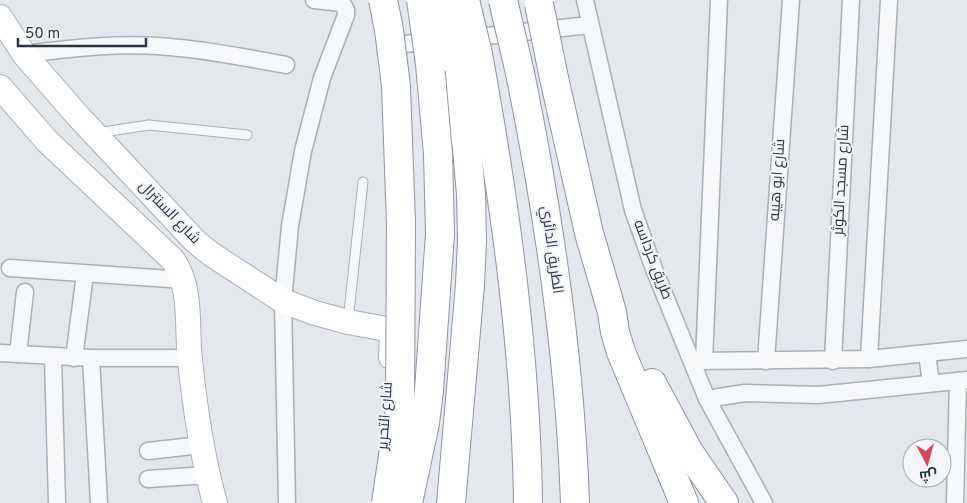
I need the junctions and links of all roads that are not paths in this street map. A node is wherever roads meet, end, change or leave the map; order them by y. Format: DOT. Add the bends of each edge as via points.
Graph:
graph roads {
  1 [pos="314,0"];
  2 [pos="383,0"];
  3 [pos="421,0"];
  4 [pos="440,0"];
  5 [pos="465,0"];
  6 [pos="503,0"];
  7 [pos="585,0"];
  8 [pos="719,0"];
  9 [pos="791,0"];
  10 [pos="851,0"];
  11 [pos="889,0"];
  12 [pos="538,2"];
  13 [pos="0,17"];
  14 [pos="590,25"];
  15 [pos="24,54"];
  16 [pos="466,56"];
  17 [pos="286,65"];
  18 [pos="3,96"];
  19 [pos="94,133"];
  20 [pos="247,135"];
  21 [pos="363,182"];
  22 [pos="204,249"];
  23 [pos="10,268"];
  24 [pos="85,274"];
  25 [pos="182,275"];
  26 [pos="25,292"];
  27 [pos="283,301"];
  28 [pos="612,312"];
  29 [pos="348,322"];
  30 [pos="392,330"];
  31 [pos="967,349"];
  32 [pos="0,353"];
  33 [pos="18,354"];
  34 [pos="927,354"];
  35 [pos="54,357"];
  36 [pos="74,358"];
  37 [pos="91,358"];
  38 [pos="189,358"];
  39 [pos="869,359"];
  40 [pos="766,360"];
  41 [pos="697,361"];
  42 [pos="833,361"];
  43 [pos="962,380"];
  44 [pos="931,384"];
  45 [pos="707,399"];
  46 [pos="201,445"];
  47 [pos="148,451"];
  48 [pos="207,475"];
  49 [pos="148,478"];
  50 [pos="57,503"];
  51 [pos="99,503"];
  52 [pos="215,503"];
  53 [pos="287,503"];
  54 [pos="380,503"];
  55 [pos="386,503"];
  56 [pos="408,503"];
  57 [pos="451,503"];
  58 [pos="528,503"];
  59 [pos="575,503"];
  60 [pos="684,503"];
  61 [pos="724,503"];
  62 [pos="764,503"];
  63 [pos="955,503"];
  1 -- 27 [label="street" via="342,3 346,16 322,78 303,151 290,226"];
  2 -- 55 [label="highway, bridge" via="396,86 401,223 400,408"];
  3 -- 56 [label="highway, bridge" via="438,154 440,234 429,390"];
  4 -- 16 [label="highway, bridge"];
  5 -- 16 [label="highway, bridge"];
  6 -- 59 [label="highway, الطريق الدائري, bridge" via="536,151 559,308 573,446"];
  7 -- 14 [label="street, طريق كرداسه"];
  8 -- 41 [label="street"];
  9 -- 40 [label="street, شارع ابو هيبه"];
  10 -- 42 [label="street, شارع مسجد الكوثر"];
  11 -- 39 [label="street"];
  12 -- 28 [label="highway, bridge" via="589,233"];
  13 -- 15 [label="street, شارع السنترال"];
  14 -- 30 [label="street" via="387,48 384,60 392,150"];
  14 -- 41 [label="street, طريق كرداسه" via="633,210 654,269"];
  15 -- 17 [label="street" via="90,47 156,46 221,52"];
  15 -- 19 [label="street, شارع السنترال"];
  16 -- 57 [label="highway" via="472,240"];
  16 -- 58 [label="highway" via="497,158 522,367"];
  18 -- 25 [label="street, شارع السنترال" via="173,260"];
  19 -- 20 [label="lane" via="149,125"];
  19 -- 22 [label="street, شارع السنترال"];
  21 -- 29 [label="lane"];
  22 -- 25 [label="street"];
  22 -- 27 [label="street, شارع السنترال"];
  23 -- 24 [label="street"];
  24 -- 25 [label="street"];
  24 -- 36 [label="street"];
  25 -- 38 [label="street" via="186,291"];
  26 -- 33 [label="street"];
  27 -- 29 [label="street, شارع السنترال"];
  27 -- 53 [label="street"];
  28 -- 60 [label="highway" via="621,352"];
  28 -- 61 [label="highway" via="689,452"];
  29 -- 30 [label="street, شارع السنترال"];
  30 -- 54 [label="street, شارع التحرير"];
  31 -- 34 [label="street"];
  32 -- 33 [label="street"];
  33 -- 35 [label="street"];
  34 -- 39 [label="street"];
  34 -- 44 [label="street"];
  35 -- 36 [label="street"];
  35 -- 50 [label="street"];
  36 -- 37 [label="street"];
  37 -- 38 [label="street"];
  37 -- 51 [label="street"];
  38 -- 46 [label="street"];
  39 -- 42 [label="street"];
  40 -- 41 [label="street"];
  40 -- 42 [label="street"];
  41 -- 45 [label="street, طريق كرداسه"];
  43 -- 44 [label="street"];
  43 -- 63 [label="street"];
  44 -- 45 [label="street" via="818,395 744,393"];
  45 -- 62 [label="street, طريق كرداسه"];
  46 -- 47 [label="street"];
  46 -- 48 [label="street"];
  48 -- 49 [label="street"];
  48 -- 52 [label="street"];
}
